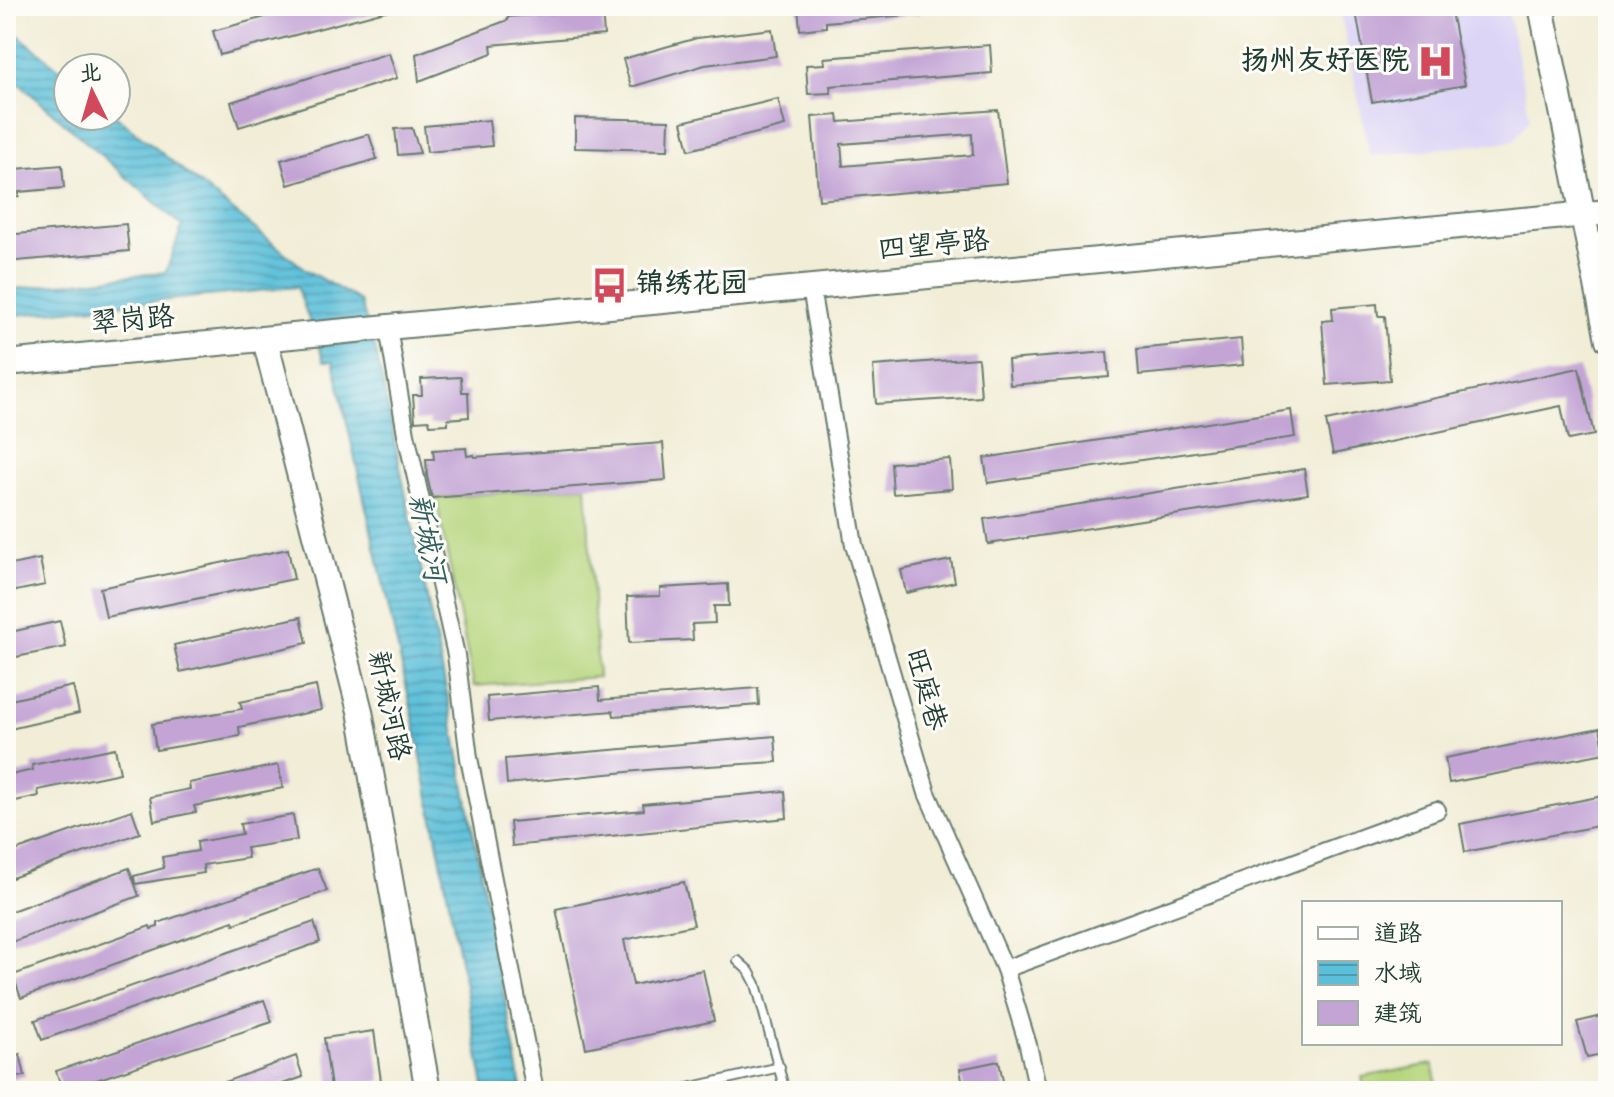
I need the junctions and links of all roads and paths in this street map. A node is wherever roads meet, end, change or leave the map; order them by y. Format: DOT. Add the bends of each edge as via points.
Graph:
graph roads {
  1 [pos="1541,6"];
  2 [pos="1554,6"];
  3 [pos="1596,214"];
  4 [pos="1608,270"];
  5 [pos="811,288"];
  6 [pos="379,329"];
  7 [pos="265,340"];
  8 [pos="1608,340"];
  9 [pos="6,363"];
  10 [pos="1437,810"];
  11 [pos="738,961"];
  12 [pos="1005,969"];
  13 [pos="780,1067"];
  14 [pos="428,1091"];
  15 [pos="535,1091"];
  16 [pos="675,1091"];
  17 [pos="785,1091"];
  18 [pos="1038,1091"];
  1 -- 3 [label="street"];
  2 -- 3 [label="street"];
  3 -- 4 [label="street"];
  3 -- 5 [label="street, 四望亭路"];
  3 -- 8 [label="street"];
  5 -- 6 [label="street, 四望亭路"];
  5 -- 12 [label="street, 旺庭巷" via="854,545 927,793"];
  6 -- 7 [label="street, 四望亭路"];
  6 -- 15 [label="street" via="456,655 469,758"];
  7 -- 9 [label="street, 翠岗路"];
  7 -- 14 [label="street, 新城河路" via="360,711"];
  10 -- 12 [label="street"];
  11 -- 13 [label="lane" via="756,984"];
  12 -- 18 [label="street, 旺庭巷"];
  13 -- 16 [label="lane"];
  13 -- 17 [label="lane"];
}
